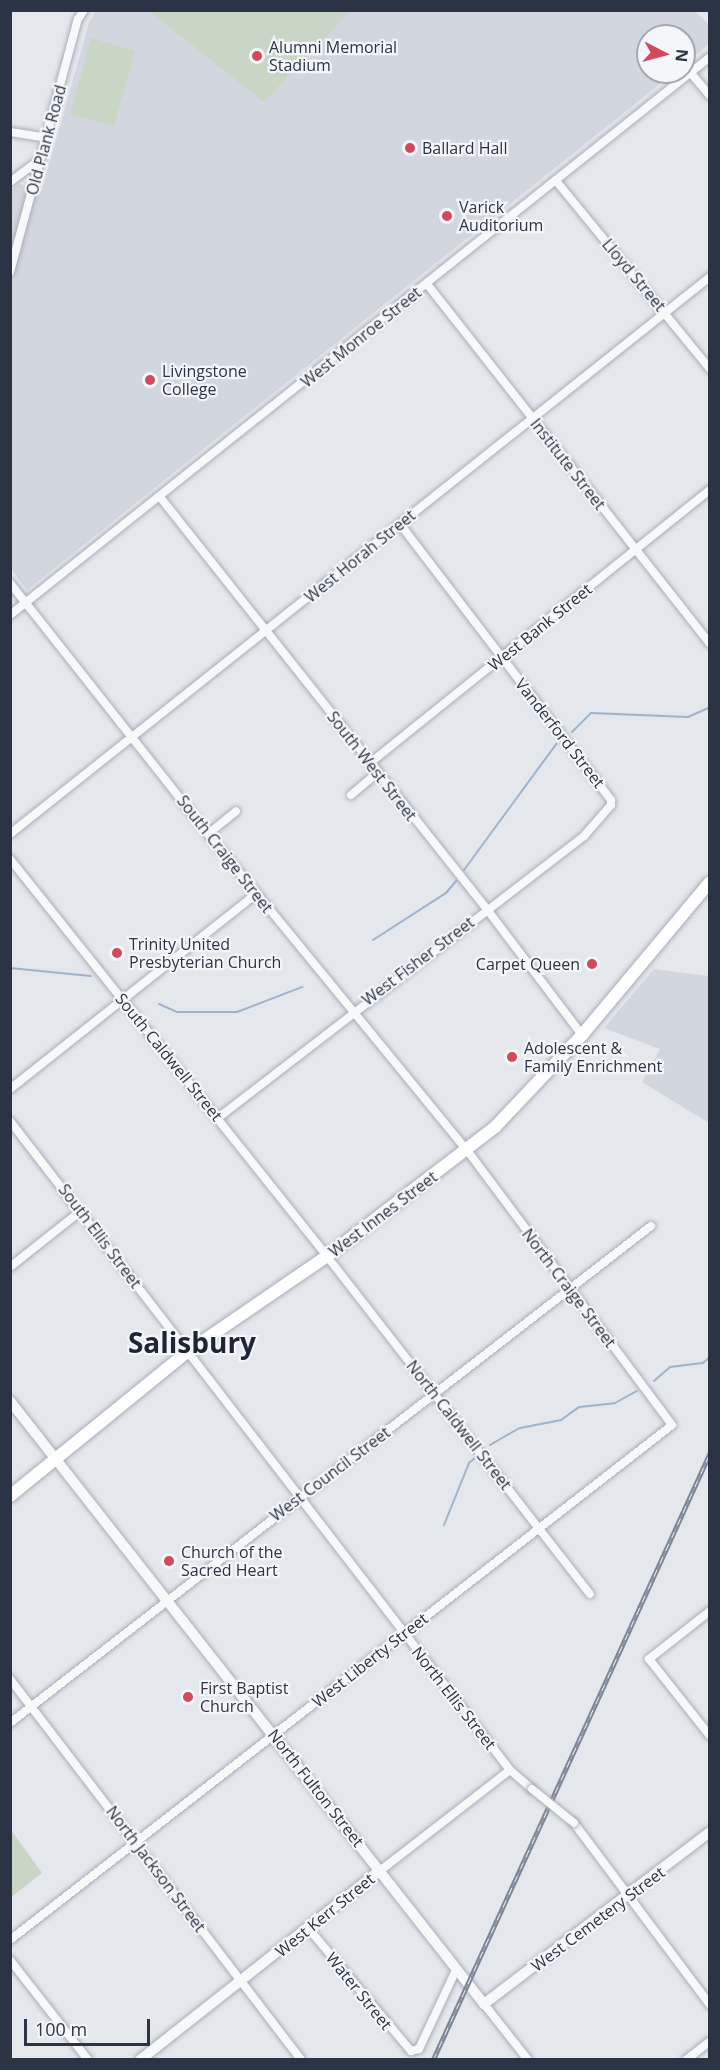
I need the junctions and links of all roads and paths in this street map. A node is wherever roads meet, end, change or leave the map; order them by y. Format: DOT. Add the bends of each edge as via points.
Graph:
graph roads {
  1 [pos="84,10"];
  2 [pos="710,57"];
  3 [pos="696,68"];
  4 [pos="696,79"];
  5 [pos="675,84"];
  6 [pos="710,96"];
  7 [pos="10,132"];
  8 [pos="46,138"];
  9 [pos="40,159"];
  10 [pos="10,182"];
  11 [pos="557,182"];
  12 [pos="10,272"];
  13 [pos="710,277"];
  14 [pos="426,284"];
  15 [pos="665,312"];
  16 [pos="710,369"];
  17 [pos="532,418"];
  18 [pos="710,490"];
  19 [pos="160,497"];
  20 [pos="400,524"];
  21 [pos="635,549"];
  22 [pos="10,583"];
  23 [pos="26,603"];
  24 [pos="10,615"];
  25 [pos="266,631"];
  26 [pos="710,644"];
  27 [pos="501,658"];
  28 [pos="135,737"];
  29 [pos="370,763"];
  30 [pos="377,773"];
  31 [pos="351,795"];
  32 [pos="611,800"];
  33 [pos="236,811"];
  34 [pos="10,834"];
  35 [pos="208,834"];
  36 [pos="10,859"];
  37 [pos="710,882"];
  38 [pos="256,894"];
  39 [pos="486,908"];
  40 [pos="122,999"];
  41 [pos="353,1010"];
  42 [pos="582,1035"];
  43 [pos="10,1089"];
  44 [pos="218,1118"];
  45 [pos="10,1121"];
  46 [pos="467,1150"];
  47 [pos="81,1211"];
  48 [pos="651,1226"];
  49 [pos="327,1256"];
  50 [pos="10,1267"];
  51 [pos="570,1291"];
  52 [pos="187,1352"];
  53 [pos="435,1395"];
  54 [pos="10,1401"];
  55 [pos="672,1425"];
  56 [pos="57,1461"];
  57 [pos="10,1496"];
  58 [pos="299,1497"];
  59 [pos="541,1530"];
  60 [pos="590,1594"];
  61 [pos="169,1599"];
  62 [pos="710,1611"];
  63 [pos="405,1633"];
  64 [pos="10,1679"];
  65 [pos="32,1707"];
  66 [pos="10,1723"];
  67 [pos="274,1734"];
  68 [pos="710,1736"];
  69 [pos="510,1770"];
  70 [pos="710,1832"];
  71 [pos="135,1841"];
  72 [pos="381,1870"];
  73 [pos="628,1898"];
  74 [pos="309,1929"];
  75 [pos="10,1940"];
  76 [pos="10,1960"];
  77 [pos="457,1968"];
  78 [pos="241,1981"];
  79 [pos="484,2004"];
  80 [pos="710,2005"];
  81 [pos="710,2041"];
  82 [pos="88,2060"];
  83 [pos="140,2060"];
  84 [pos="301,2060"];
  85 [pos="528,2060"];
  86 [pos="686,2060"];
  1 -- 8 [label="street, Old Plank Road"];
  2 -- 3 [label="street, West Monroe Street"];
  4 -- 6 [label="street"];
  5 -- 11 [label="street, West Monroe Street"];
  7 -- 8 [label="street"];
  8 -- 9 [label="street, Old Plank Road"];
  9 -- 10 [label="street"];
  9 -- 12 [label="street, Old Plank Road"];
  11 -- 14 [label="street, West Monroe Street"];
  11 -- 15 [label="street, Lloyd Street"];
  13 -- 15 [label="street, West Horah Street"];
  14 -- 17 [label="street, Institute Street"];
  14 -- 19 [label="street, West Monroe Street"];
  15 -- 16 [label="street, Lloyd Street"];
  15 -- 17 [label="street, West Horah Street"];
  17 -- 20 [label="street, West Horah Street"];
  17 -- 21 [label="street, Institute Street"];
  18 -- 21 [label="street, West Bank Street"];
  19 -- 23 [label="street, West Monroe Street"];
  19 -- 25 [label="street, South West Street"];
  20 -- 25 [label="street, West Horah Street"];
  20 -- 27 [label="street, Vanderford Street"];
  21 -- 26 [label="street, Institute Street"];
  21 -- 27 [label="street, West Bank Street"];
  22 -- 23 [label="street, South Craige Street"];
  23 -- 24 [label="street, West Monroe Street"];
  23 -- 28 [label="street, South Craige Street"];
  25 -- 28 [label="street, West Horah Street"];
  25 -- 29 [label="street, South West Street"];
  27 -- 29 [label="street, West Bank Street"];
  27 -- 32 [label="street, Vanderford Street"];
  28 -- 34 [label="street, West Horah Street"];
  28 -- 35 [label="street, South Craige Street"];
  29 -- 30 [label="street, South West Street"];
  30 -- 31 [label="street"];
  30 -- 39 [label="street, South West Street"];
  32 -- 39 [label="street, West Fisher Street" via="584,836"];
  33 -- 35 [label="street"];
  35 -- 38 [label="street, South Craige Street"];
  36 -- 40 [label="street, South Caldwell Street"];
  37 -- 42 [label="main road, West Innes Street"];
  38 -- 40 [label="street"];
  38 -- 41 [label="street, South Craige Street"];
  39 -- 41 [label="street, West Fisher Street"];
  39 -- 42 [label="street, South West Street"];
  40 -- 43 [label="street"];
  40 -- 44 [label="street, South Caldwell Street"];
  41 -- 44 [label="street, West Fisher Street"];
  41 -- 46 [label="street, South Craige Street"];
  42 -- 46 [label="main road, West Innes Street" via="521,1102"];
  44 -- 49 [label="street, South Caldwell Street"];
  45 -- 47 [label="street, South Ellis Street"];
  46 -- 49 [label="main road, West Innes Street"];
  46 -- 51 [label="street, North Craige Street"];
  47 -- 50 [label="street"];
  47 -- 52 [label="street, South Ellis Street"];
  48 -- 51 [label="street, West Council Street"];
  49 -- 52 [label="main road, West Innes Street"];
  49 -- 53 [label="street, North Caldwell Street"];
  51 -- 53 [label="street, West Council Street"];
  51 -- 55 [label="street, North Craige Street"];
  52 -- 56 [label="main road, West Innes Street"];
  52 -- 58 [label="street, North Ellis Street"];
  53 -- 58 [label="street, West Council Street"];
  53 -- 59 [label="street, North Caldwell Street"];
  54 -- 56 [label="street, North Fulton Street"];
  55 -- 59 [label="street, West Liberty Street"];
  56 -- 57 [label="main road, West Innes Street"];
  56 -- 61 [label="street, North Fulton Street"];
  58 -- 61 [label="street, West Council Street"];
  58 -- 63 [label="street, North Ellis Street"];
  59 -- 60 [label="street, North Caldwell Street"];
  59 -- 63 [label="street, West Liberty Street"];
  61 -- 65 [label="street, West Council Street"];
  61 -- 67 [label="street, North Fulton Street"];
  62 -- 68 [label="street" via="649,1659"];
  63 -- 67 [label="street, West Liberty Street"];
  63 -- 69 [label="street, North Ellis Street"];
  64 -- 65 [label="street, North Jackson Street"];
  65 -- 66 [label="street, West Council Street"];
  65 -- 71 [label="street, North Jackson Street"];
  67 -- 71 [label="street, West Liberty Street"];
  67 -- 72 [label="street, North Fulton Street"];
  69 -- 72 [label="street, West Kerr Street"];
  69 -- 73 [label="street, North Ellis Street, bridge" via="574,1823"];
  70 -- 73 [label="street, West Cemetery Street"];
  71 -- 75 [label="street, West Liberty Street"];
  71 -- 78 [label="street, North Jackson Street"];
  72 -- 74 [label="street, West Kerr Street"];
  72 -- 77 [label="street, North Fulton Street"];
  73 -- 79 [label="street, West Cemetery Street"];
  73 -- 80 [label="street, North Ellis Street"];
  74 -- 77 [label="street, Water Street" via="411,2051 419,2049"];
  74 -- 78 [label="street, West Kerr Street"];
  76 -- 82 [label="street"];
  77 -- 79 [label="street, North Fulton Street"];
  78 -- 83 [label="street, West Kerr Street"];
  78 -- 84 [label="street, North Jackson Street"];
  79 -- 85 [label="street, North Fulton Street"];
  81 -- 86 [label="street"];
}
